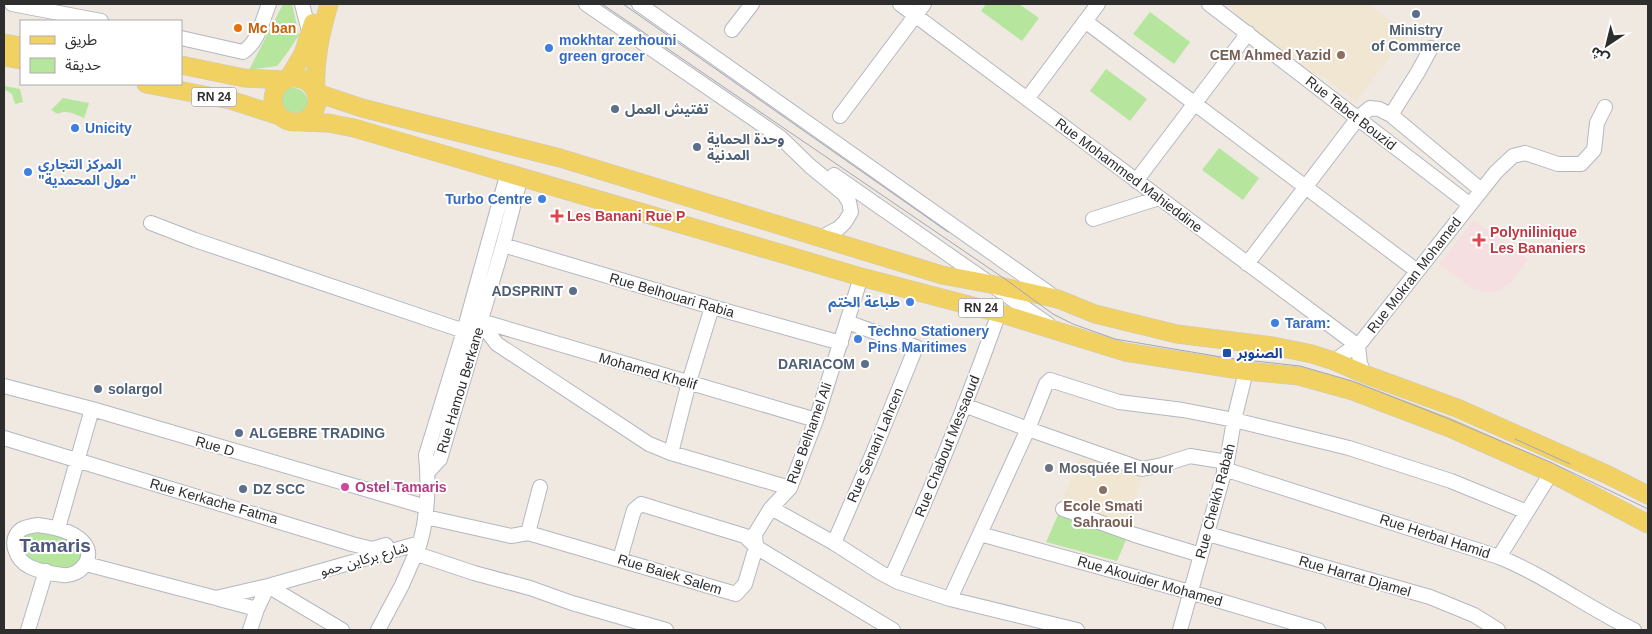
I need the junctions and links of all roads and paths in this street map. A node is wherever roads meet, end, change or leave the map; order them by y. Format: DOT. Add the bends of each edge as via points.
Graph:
graph roads {
  1 [pos="12,4"];
  2 [pos="268,4"];
  3 [pos="302,4"];
  4 [pos="318,4"];
  5 [pos="329,4"];
  6 [pos="586,4"];
  7 [pos="639,4"];
  8 [pos="752,4"];
  9 [pos="900,4"];
  10 [pos="924,4"];
  11 [pos="1098,4"];
  12 [pos="1209,4"];
  13 [pos="69,13"];
  14 [pos="916,16"];
  15 [pos="53,20"];
  16 [pos="97,20"];
  17 [pos="1085,21"];
  18 [pos="732,30"];
  19 [pos="4,31"];
  20 [pos="1248,33"];
  21 [pos="20,34"];
  22 [pos="310,35"];
  23 [pos="182,38"];
  24 [pos="4,43"];
  25 [pos="20,46"];
  26 [pos="1431,48"];
  27 [pos="4,57"];
  28 [pos="20,60"];
  29 [pos="182,65"];
  30 [pos="182,77"];
  31 [pos="286,80"];
  32 [pos="151,85"];
  33 [pos="316,92"];
  34 [pos="1027,99"];
  35 [pos="344,103"];
  36 [pos="1195,104"];
  37 [pos="1605,107"];
  38 [pos="263,110"];
  39 [pos="1391,115"];
  40 [pos="280,116"];
  41 [pos="840,116"];
  42 [pos="1358,118"];
  43 [pos="300,122"];
  44 [pos="341,125"];
  45 [pos="780,137"];
  46 [pos="515,174"];
  47 [pos="1136,181"];
  48 [pos="1306,187"];
  49 [pos="1481,190"];
  50 [pos="1159,198"];
  51 [pos="1469,204"];
  52 [pos="1093,219"];
  53 [pos="151,223"];
  54 [pos="820,238"];
  55 [pos="503,245"];
  56 [pos="812,263"];
  57 [pos="1246,264"];
  58 [pos="1417,271"];
  59 [pos="861,278"];
  60 [pos="990,284"];
  61 [pos="1058,300"];
  62 [pos="712,307"];
  63 [pos="999,313"];
  64 [pos="847,322"];
  65 [pos="475,327"];
  66 [pos="1057,331"];
  67 [pos="841,343"];
  68 [pos="1358,346"];
  69 [pos="1334,361"];
  70 [pos="1246,371"];
  71 [pos="1364,374"];
  72 [pos="689,382"];
  73 [pos="4,386"];
  74 [pos="964,405"];
  75 [pos="92,410"];
  76 [pos="816,420"];
  77 [pos="1234,420"];
  78 [pos="1028,430"];
  79 [pos="4,438"];
  80 [pos="671,452"];
  81 [pos="78,461"];
  82 [pos="1226,466"];
  83 [pos="427,473"];
  84 [pos="1551,473"];
  85 [pos="540,487"];
  86 [pos="790,488"];
  87 [pos="1648,495"];
  88 [pos="771,508"];
  89 [pos="1063,509"];
  90 [pos="426,512"];
  91 [pos="1527,512"];
  92 [pos="1648,524"];
  93 [pos="58,528"];
  94 [pos="528,533"];
  95 [pos="980,534"];
  96 [pos="1208,534"];
  97 [pos="9,538"];
  98 [pos="420,543"];
  99 [pos="834,543"];
  100 [pos="756,547"];
  101 [pos="379,551"];
  102 [pos="1201,555"];
  103 [pos="1499,557"];
  104 [pos="620,559"];
  105 [pos="86,564"];
  106 [pos="46,571"];
  107 [pos="891,578"];
  108 [pos="268,586"];
  109 [pos="1190,592"];
  110 [pos="216,598"];
  111 [pos="950,599"];
  112 [pos="257,609"];
  113 [pos="28,630"];
  114 [pos="250,630"];
  115 [pos="342,630"];
  116 [pos="378,630"];
  117 [pos="666,630"];
  118 [pos="893,630"];
  119 [pos="1077,630"];
  120 [pos="1180,630"];
  121 [pos="1318,630"];
  122 [pos="1498,630"];
  123 [pos="1634,630"];
  1 -- 13 [label="street"];
  2 -- 23 [label="street" via="257,36 243,52"];
  3 -- 22 [label="street"];
  4 -- 22 [label="main road"];
  5 -- 33 [label="main road" via="316,61"];
  6 -- 45 [label="street"];
  7 -- 61 [label="street"];
  8 -- 18 [label="street"];
  9 -- 14 [label="street, Rue Mohammed Mahieddine"];
  10 -- 14 [label="street"];
  11 -- 17 [label="street"];
  12 -- 20 [label="street, Rue Tabet Bouzid"];
  13 -- 15 [label="street"];
  13 -- 16 [label="street"];
  14 -- 34 [label="street, Rue Mohammed Mahieddine"];
  14 -- 41 [label="street"];
  17 -- 34 [label="street"];
  17 -- 36 [label="street"];
  19 -- 21 [label="main road"];
  20 -- 36 [label="street"];
  20 -- 42 [label="street, Rue Tabet Bouzid"];
  22 -- 31 [label="main road" via="303,54"];
  24 -- 25 [label="main road"];
  26 -- 39 [label="street"];
  27 -- 28 [label="main road"];
  29 -- 31 [label="main road, RN 24" via="244,78"];
  30 -- 38 [label="main road, RN 24" via="241,92 254,99"];
  31 -- 33 [label="main road" via="304,79"];
  31 -- 40 [label="main road" via="279,85 273,97"];
  32 -- 38 [label="main road, RN 24"];
  33 -- 35 [label="main road, RN 24"];
  33 -- 43 [label="main road" via="315,111"];
  34 -- 47 [label="street, Rue Mohammed Mahieddine"];
  35 -- 44 [label="main road"];
  35 -- 54 [label="main road, RN 24" via="560,158"];
  36 -- 47 [label="street"];
  36 -- 48 [label="street"];
  37 -- 49 [label="street, Rue Mokran Mohamed" via="1598,123 1594,150 1581,164 1558,164 1525,153 1513,156"];
  38 -- 40 [label="main road, RN 24"];
  39 -- 42 [label="street" via="1370,108"];
  39 -- 49 [label="street"];
  40 -- 43 [label="main road"];
  42 -- 48 [label="street"];
  42 -- 51 [label="street, Rue Tabet Bouzid"];
  43 -- 44 [label="main road, RN 24"];
  44 -- 46 [label="main road, RN 24"];
  45 -- 54 [label="street" via="849,202 851,212 845,222"];
  45 -- 60 [label="street"];
  46 -- 55 [label="street, Rue Hamou Berkane"];
  46 -- 56 [label="main road, RN 24"];
  46 -- 65 [label="street, Rue Hamou Berkane"];
  47 -- 50 [label="street, Rue Mohammed Mahieddine"];
  48 -- 57 [label="street"];
  48 -- 58 [label="street"];
  49 -- 51 [label="street, Rue Mokran Mohamed"];
  50 -- 52 [label="street"];
  50 -- 57 [label="street, Rue Mohammed Mahieddine"];
  51 -- 58 [label="street, Rue Mokran Mohamed"];
  53 -- 65 [label="street, Mohamed Khelif" via="195,240"];
  54 -- 56 [label="main road"];
  54 -- 60 [label="main road, RN 24" via="942,275"];
  55 -- 62 [label="street, Rue Belhouari Rabia"];
  55 -- 65 [label="street, Rue Hamou Berkane"];
  56 -- 59 [label="main road, RN 24"];
  57 -- 68 [label="street, Rue Mohammed Mahieddine"];
  58 -- 68 [label="street, Rue Mokran Mohamed"];
  59 -- 63 [label="main road, RN 24"];
  59 -- 64 [label="street, Rue Belhamel Ali"];
  60 -- 61 [label="main road, RN 24"];
  60 -- 66 [label="street"];
  61 -- 69 [label="main road, RN 24" via="1094,314 1158,330 1273,346"];
  62 -- 67 [label="street, Rue Belhouari Rabia"];
  62 -- 72 [label="street"];
  63 -- 66 [label="main road, RN 24"];
  63 -- 74 [label="street, Rue Chabout Messaoud"];
  64 -- 67 [label="street, Rue Belhamel Ali"];
  64 -- 99 [label="street, Rue Senani Lahcen" via="916,347"];
  65 -- 72 [label="street, Mohamed Khelif"];
  65 -- 80 [label="street" via="649,444"];
  65 -- 83 [label="street, Rue Hamou Berkane" via="426,455"];
  66 -- 70 [label="main road, RN 24" via="1125,352"];
  67 -- 76 [label="street, Rue Belhamel Ali"];
  68 -- 69 [label="street"];
  68 -- 71 [label="street"];
  69 -- 71 [label="main road, RN 24"];
  70 -- 77 [label="street, Rue Cheikh Rabah"];
  70 -- 84 [label="main road, RN 24" via="1299,376 1353,391 1450,428"];
  71 -- 87 [label="main road, RN 24" via="1457,408"];
  72 -- 76 [label="street, Mohamed Khelif"];
  72 -- 80 [label="street"];
  73 -- 75 [label="street, Rue D"];
  74 -- 78 [label="street, Rue Herbal Hamid"];
  74 -- 107 [label="street, Rue Chabout Messaoud"];
  75 -- 81 [label="street"];
  75 -- 90 [label="street, Rue D"];
  76 -- 86 [label="street, Rue Belhamel Ali"];
  77 -- 78 [label="street" via="1119,402 1050,380"];
  77 -- 82 [label="street, Rue Cheikh Rabah"];
  77 -- 91 [label="street" via="1349,448 1451,481"];
  78 -- 82 [label="street, Rue Herbal Hamid" via="1142,469 1190,456"];
  78 -- 95 [label="street"];
  79 -- 81 [label="street, Rue Kerkache Fatma"];
  80 -- 86 [label="street"];
  81 -- 93 [label="street"];
  81 -- 101 [label="street, Rue Kerkache Fatma"];
  82 -- 96 [label="street, Rue Cheikh Rabah"];
  82 -- 103 [label="street, Rue Herbal Hamid"];
  83 -- 90 [label="street, شارع بركاين حمو"];
  84 -- 91 [label="street"];
  84 -- 92 [label="main road, RN 24"];
  85 -- 94 [label="street"];
  86 -- 88 [label="street, Rue Belhamel Ali"];
  88 -- 99 [label="street"];
  88 -- 100 [label="street, Rue Belhamel Ali" via="755,534"];
  89 -- 102 [label="street"];
  90 -- 94 [label="street, Rue Baiek Salem" via="511,536"];
  90 -- 98 [label="street, شارع بركاين حمو"];
  91 -- 103 [label="street"];
  93 -- 97 [label="street" via="37,525 24,528"];
  93 -- 105 [label="street" via="84,544 88,554"];
  94 -- 104 [label="street, Rue Baiek Salem"];
  95 -- 109 [label="street, Rue Akouider Mohamed"];
  95 -- 111 [label="street"];
  96 -- 102 [label="street, Rue Cheikh Rabah"];
  96 -- 122 [label="street, Rue Harrat Djamel" via="1430,597 1474,615"];
  97 -- 106 [label="street" via="19,558 28,566"];
  98 -- 101 [label="street" via="400,542"];
  98 -- 116 [label="street, شارع بركاين حمو"];
  98 -- 117 [label="street" via="474,573"];
  99 -- 107 [label="street"];
  100 -- 104 [label="street, Rue Baiek Salem" via="745,584 736,594"];
  100 -- 104 [label="street" via="745,536 641,504 634,510"];
  100 -- 118 [label="street"];
  101 -- 108 [label="street, شارع بركاين حمو"];
  102 -- 109 [label="street, Rue Cheikh Rabah"];
  103 -- 123 [label="street, Rue Herbal Hamid" via="1520,565 1606,617"];
  105 -- 106 [label="street" via="79,572 66,575"];
  105 -- 110 [label="street"];
  106 -- 113 [label="street"];
  107 -- 111 [label="street"];
  108 -- 110 [label="street, شارع بركاين حمو"];
  108 -- 112 [label="street"];
  108 -- 115 [label="street"];
  109 -- 120 [label="street, Rue Cheikh Rabah"];
  109 -- 121 [label="street, Rue Akouider Mohamed"];
  110 -- 112 [label="street"];
  111 -- 119 [label="street"];
  112 -- 114 [label="street"];
}
